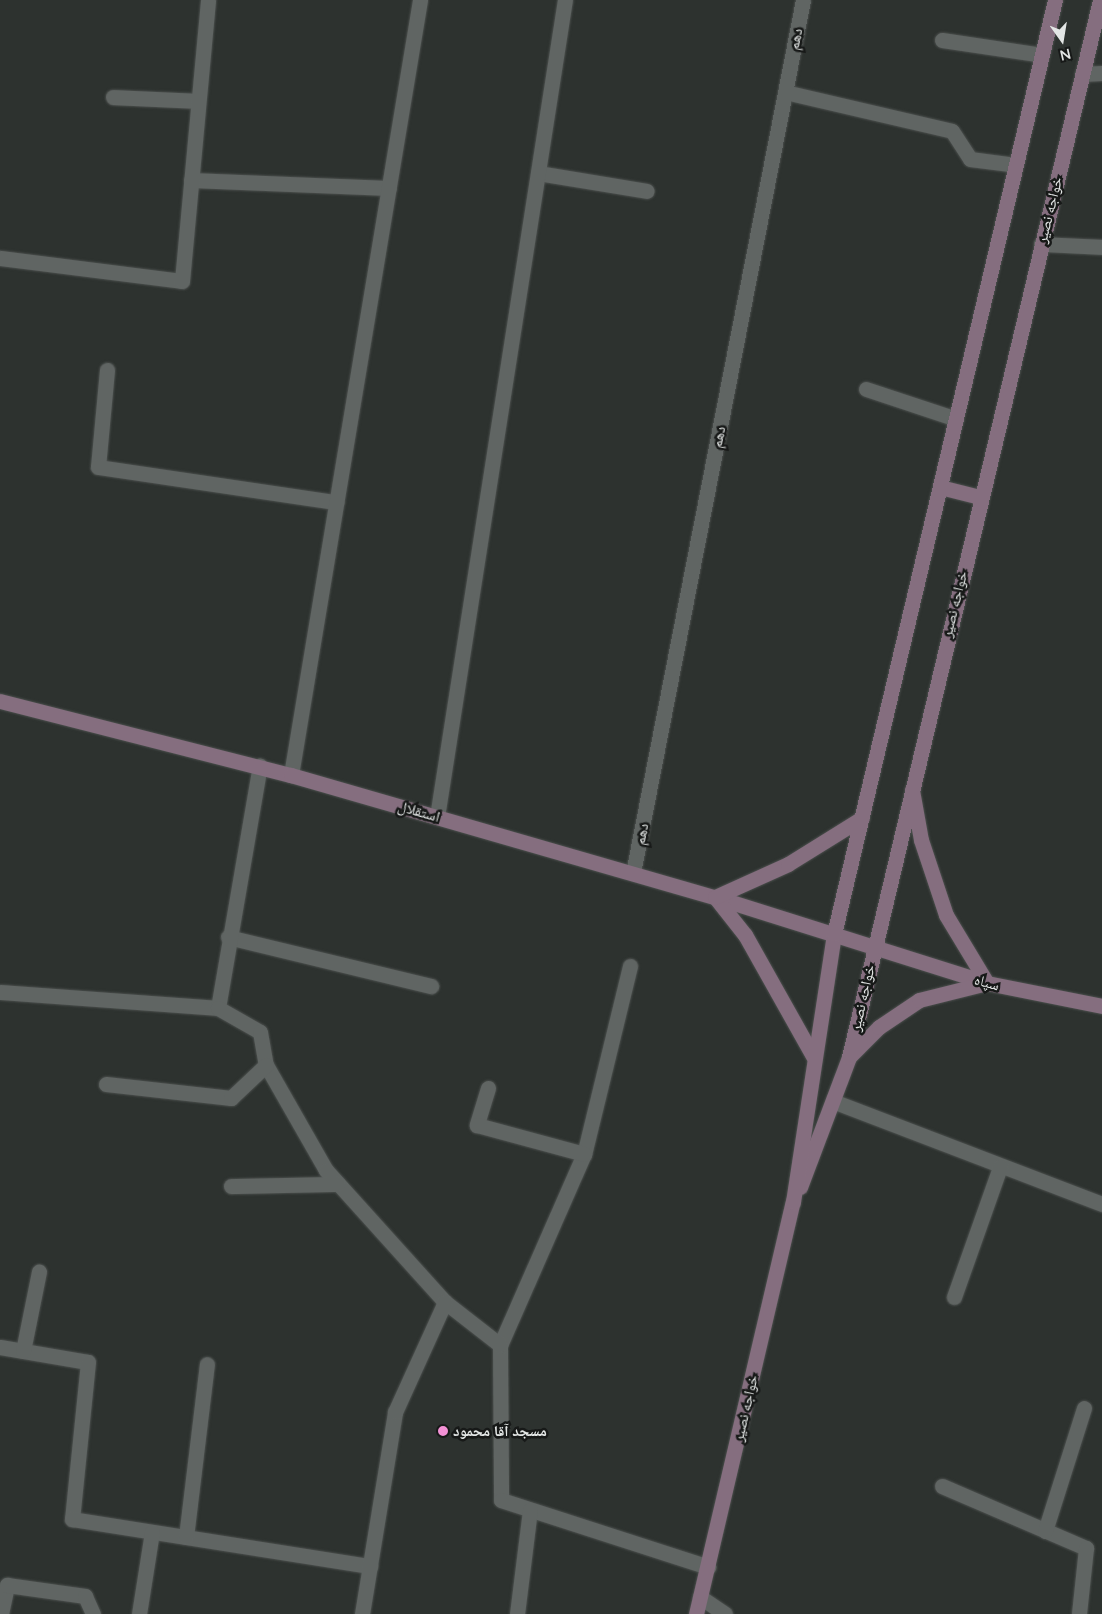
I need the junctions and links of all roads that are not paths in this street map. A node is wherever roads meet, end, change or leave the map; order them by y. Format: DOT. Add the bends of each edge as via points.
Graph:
graph roads {
  1 [pos="208,0"];
  2 [pos="420,0"];
  3 [pos="565,0"];
  4 [pos="803,0"];
  5 [pos="1055,0"];
  6 [pos="1100,0"];
  7 [pos="942,40"];
  8 [pos="1042,55"];
  9 [pos="1102,73"];
  10 [pos="1082,74"];
  11 [pos="785,92"];
  12 [pos="113,97"];
  13 [pos="198,100"];
  14 [pos="1016,165"];
  15 [pos="538,173"];
  16 [pos="191,180"];
  17 [pos="389,188"];
  18 [pos="647,191"];
  19 [pos="1041,244"];
  20 [pos="1102,247"];
  21 [pos="0,258"];
  22 [pos="107,370"];
  23 [pos="866,388"];
  24 [pos="956,419"];
  25 [pos="940,487"];
  26 [pos="980,497"];
  27 [pos="336,502"];
  28 [pos="0,701"];
  29 [pos="260,766"];
  30 [pos="291,775"];
  31 [pos="911,785"];
  32 [pos="437,817"];
  33 [pos="862,818"];
  34 [pos="633,873"];
  35 [pos="715,897"];
  36 [pos="834,934"];
  37 [pos="228,937"];
  38 [pos="875,945"];
  39 [pos="630,966"];
  40 [pos="987,983"];
  41 [pos="431,986"];
  42 [pos="0,992"];
  43 [pos="1102,1006"];
  44 [pos="218,1008"];
  45 [pos="813,1056"];
  46 [pos="848,1057"];
  47 [pos="266,1065"];
  48 [pos="106,1084"];
  49 [pos="488,1088"];
  50 [pos="835,1102"];
  51 [pos="584,1154"];
  52 [pos="1000,1167"];
  53 [pos="338,1184"];
  54 [pos="231,1186"];
  55 [pos="793,1202"];
  56 [pos="1102,1204"];
  57 [pos="40,1272"];
  58 [pos="954,1297"];
  59 [pos="445,1302"];
  60 [pos="500,1345"];
  61 [pos="0,1347"];
  62 [pos="23,1351"];
  63 [pos="208,1364"];
  64 [pos="1084,1408"];
  65 [pos="942,1486"];
  66 [pos="530,1510"];
  67 [pos="1045,1531"];
  68 [pos="152,1532"];
  69 [pos="186,1537"];
  70 [pos="370,1566"];
  71 [pos="708,1567"];
  72 [pos="700,1597"];
  73 [pos="1,1614"];
  74 [pos="93,1614"];
  75 [pos="139,1614"];
  76 [pos="362,1614"];
  77 [pos="517,1614"];
  78 [pos="696,1614"];
  79 [pos="725,1614"];
  80 [pos="1079,1614"];
  1 -- 13 [label="street"];
  2 -- 17 [label="street"];
  3 -- 15 [label="street"];
  4 -- 11 [label="street, دهم"];
  5 -- 8 [label="street, خواجه نصیر"];
  6 -- 10 [label="street, خواجه نصیر"];
  7 -- 8 [label="street"];
  8 -- 14 [label="street, خواجه نصیر"];
  9 -- 10 [label="street"];
  10 -- 19 [label="street, خواجه نصیر"];
  11 -- 14 [label="street" via="952,131 970,159"];
  11 -- 34 [label="street, دهم"];
  12 -- 13 [label="street"];
  13 -- 16 [label="street"];
  14 -- 24 [label="street, خواجه نصیر"];
  15 -- 18 [label="street"];
  15 -- 32 [label="street"];
  16 -- 17 [label="street"];
  16 -- 21 [label="street" via="182,281"];
  17 -- 27 [label="street"];
  19 -- 20 [label="street"];
  19 -- 26 [label="street, خواجه نصیر"];
  22 -- 27 [label="street" via="98,467"];
  23 -- 24 [label="street"];
  24 -- 25 [label="street, خواجه نصیر"];
  25 -- 26 [label="street"];
  25 -- 33 [label="street, خواجه نصیر"];
  26 -- 31 [label="street, خواجه نصیر"];
  27 -- 30 [label="street"];
  28 -- 29 [label="street, استقلال"];
  29 -- 30 [label="street, استقلال"];
  29 -- 37 [label="street"];
  30 -- 32 [label="street, استقلال"];
  31 -- 38 [label="street, خواجه نصیر"];
  31 -- 40 [label="street" via="921,840 946,916"];
  32 -- 34 [label="street, استقلال"];
  33 -- 35 [label="street" via="788,864"];
  33 -- 36 [label="street, خواجه نصیر"];
  34 -- 35 [label="street, استقلال"];
  35 -- 36 [label="street, استقلال"];
  35 -- 45 [label="street" via="745,935"];
  36 -- 38 [label="street, سپاه"];
  36 -- 45 [label="street, خواجه نصیر"];
  37 -- 41 [label="street"];
  37 -- 44 [label="street"];
  38 -- 40 [label="street, سپاه"];
  38 -- 46 [label="street, خواجه نصیر"];
  39 -- 51 [label="street"];
  40 -- 43 [label="street, سپاه"];
  40 -- 46 [label="street" via="919,1000 880,1027"];
  42 -- 44 [label="street"];
  44 -- 47 [label="street" via="260,1032"];
  45 -- 55 [label="street, خواجه نصیر"];
  46 -- 50 [label="street, خواجه نصیر"];
  47 -- 48 [label="street" via="231,1098"];
  47 -- 53 [label="street"];
  49 -- 51 [label="street" via="478,1125"];
  50 -- 52 [label="street"];
  50 -- 55 [label="street, خواجه نصیر"];
  51 -- 60 [label="street"];
  52 -- 56 [label="street"];
  52 -- 58 [label="street"];
  53 -- 54 [label="street"];
  53 -- 59 [label="street"];
  55 -- 71 [label="street, خواجه نصیر"];
  57 -- 62 [label="street"];
  59 -- 60 [label="street"];
  59 -- 70 [label="street" via="396,1412"];
  60 -- 66 [label="street" via="501,1500"];
  61 -- 62 [label="street"];
  62 -- 68 [label="street" via="88,1362 72,1519"];
  63 -- 69 [label="street"];
  64 -- 67 [label="street"];
  65 -- 67 [label="street"];
  66 -- 71 [label="street"];
  66 -- 77 [label="street"];
  67 -- 80 [label="street" via="1086,1548"];
  68 -- 69 [label="street"];
  68 -- 75 [label="street"];
  69 -- 70 [label="street"];
  70 -- 76 [label="street"];
  71 -- 72 [label="street, خواجه نصیر"];
  72 -- 78 [label="street, خواجه نصیر"];
  72 -- 79 [label="street"];
  73 -- 74 [label="street" via="7,1585 85,1596"];
}
